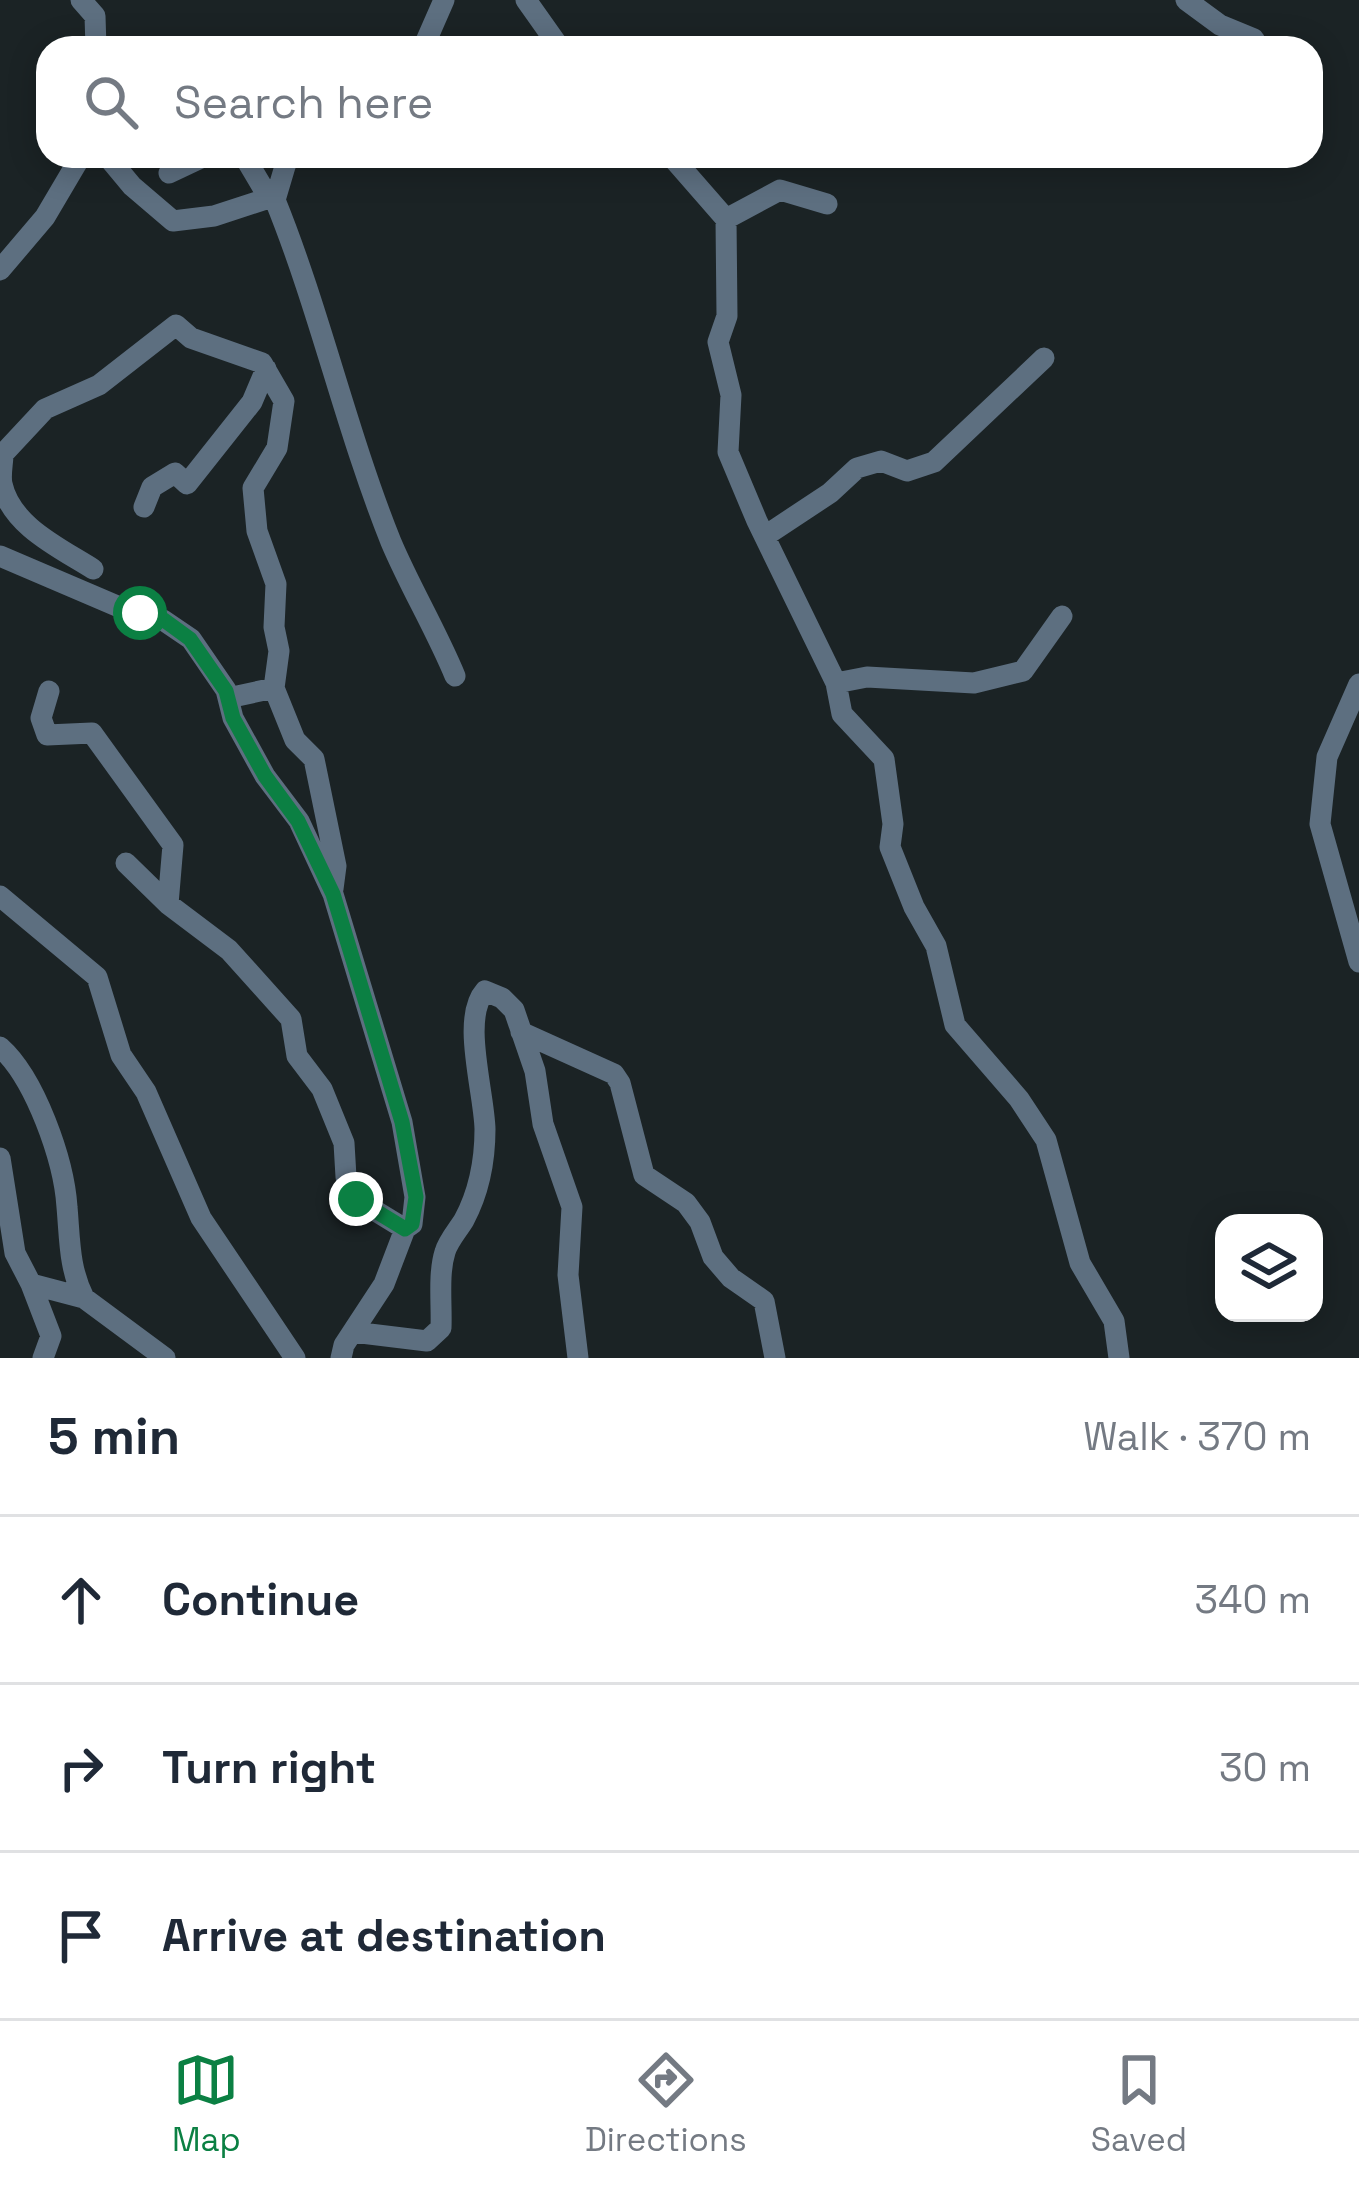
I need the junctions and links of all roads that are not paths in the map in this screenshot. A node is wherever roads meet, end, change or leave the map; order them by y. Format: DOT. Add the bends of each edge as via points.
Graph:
graph roads {
  1 [pos="81,0"];
  2 [pos="444,0"];
  3 [pos="526,0"];
  4 [pos="1186,0"];
  5 [pos="96,36"];
  6 [pos="428,36"];
  7 [pos="552,36"];
  8 [pos="1247,36"];
  9 [pos="74,168"];
  10 [pos="117,168"];
  11 [pos="180,168"];
  12 [pos="252,168"];
  13 [pos="284,168"];
  14 [pos="681,168"];
  15 [pos="169,173"];
  16 [pos="272,199"];
  17 [pos="827,205"];
  18 [pos="726,219"];
  19 [pos="0,271"];
  20 [pos="1044,358"];
  21 [pos="266,369"];
  22 [pos="144,507"];
  23 [pos="765,536"];
  24 [pos="0,556"];
  25 [pos="93,569"];
  26 [pos="1063,616"];
  27 [pos="455,676"];
  28 [pos="836,683"];
  29 [pos="1359,685"];
  30 [pos="274,688"];
  31 [pos="49,691"];
  32 [pos="228,698"];
  33 [pos="126,863"];
  34 [pos="333,894"];
  35 [pos="0,896"];
  36 [pos="168,904"];
  37 [pos="1359,962"];
  38 [pos="521,1033"];
  39 [pos="0,1047"];
  40 [pos="0,1157"];
  41 [pos="405,1229"];
  42 [pos="31,1284"];
  43 [pos="79,1298"];
  44 [pos="353,1332"];
  45 [pos="47,1347"];
  46 [pos="165,1358"];
  47 [pos="295,1358"];
  48 [pos="341,1358"];
  49 [pos="578,1358"];
  50 [pos="775,1358"];
  51 [pos="1119,1358"];
  1 -- 5 [label="street" via="95,16"];
  2 -- 6 [label="street"];
  3 -- 7 [label="street"];
  4 -- 8 [label="street"];
  9 -- 19 [label="street"];
  10 -- 16 [label="street" via="173,221"];
  11 -- 15 [label="street"];
  12 -- 16 [label="street"];
  13 -- 16 [label="street"];
  14 -- 18 [label="street"];
  16 -- 27 [label="street" via="392,544"];
  17 -- 18 [label="street" via="780,190"];
  18 -- 23 [label="street" via="728,316 718,342 731,395 728,452"];
  20 -- 23 [label="street" via="934,462 907,471 881,461 857,468"];
  21 -- 22 [label="street" via="252,402 187,484 175,472 152,487"];
  21 -- 25 [label="street" via="176,325 99,385 45,410 3,454 2,484 18,514"];
  21 -- 30 [label="street" via="284,401 277,448 253,488 257,531 276,584"];
  23 -- 28 [label="street"];
  24 -- 32 [label="street" via="164,620 190,639"];
  26 -- 28 [label="street" via="1023,671 974,682 867,676"];
  28 -- 51 [label="street" via="842,715 884,759 890,847 936,946 955,1025 1046,1140 1080,1263 1114,1321"];
  29 -- 37 [label="street" via="1327,758 1320,824"];
  30 -- 32 [label="street"];
  30 -- 34 [label="street" via="296,740 314,760 336,866"];
  31 -- 36 [label="street" via="41,718 47,735 92,733 173,845"];
  32 -- 34 [label="street"];
  33 -- 36 [label="street"];
  34 -- 41 [label="street" via="402,1122 416,1197"];
  35 -- 47 [label="street" via="97,977 121,1055 146,1092 200,1219"];
  36 -- 41 [label="street" via="229,950 291,1019 297,1056 322,1089 344,1143 356,1199"];
  38 -- 44 [label="street" via="514,1010 485,991 473,1042 485,1132 480,1180 444,1253 441,1328 427,1341"];
  38 -- 49 [label="street" via="572,1207 568,1275"];
  38 -- 50 [label="street" via="614,1074 644,1175 686,1203 713,1257 764,1301"];
  39 -- 43 [label="street" via="18,1063 58,1154"];
  40 -- 42 [label="street" via="15,1253"];
  41 -- 44 [label="street" via="384,1284"];
  42 -- 43 [label="street"];
  42 -- 45 [label="street"];
  43 -- 45 [label="street" via="58,1314"];
  43 -- 46 [label="street"];
  44 -- 48 [label="street"];
}
